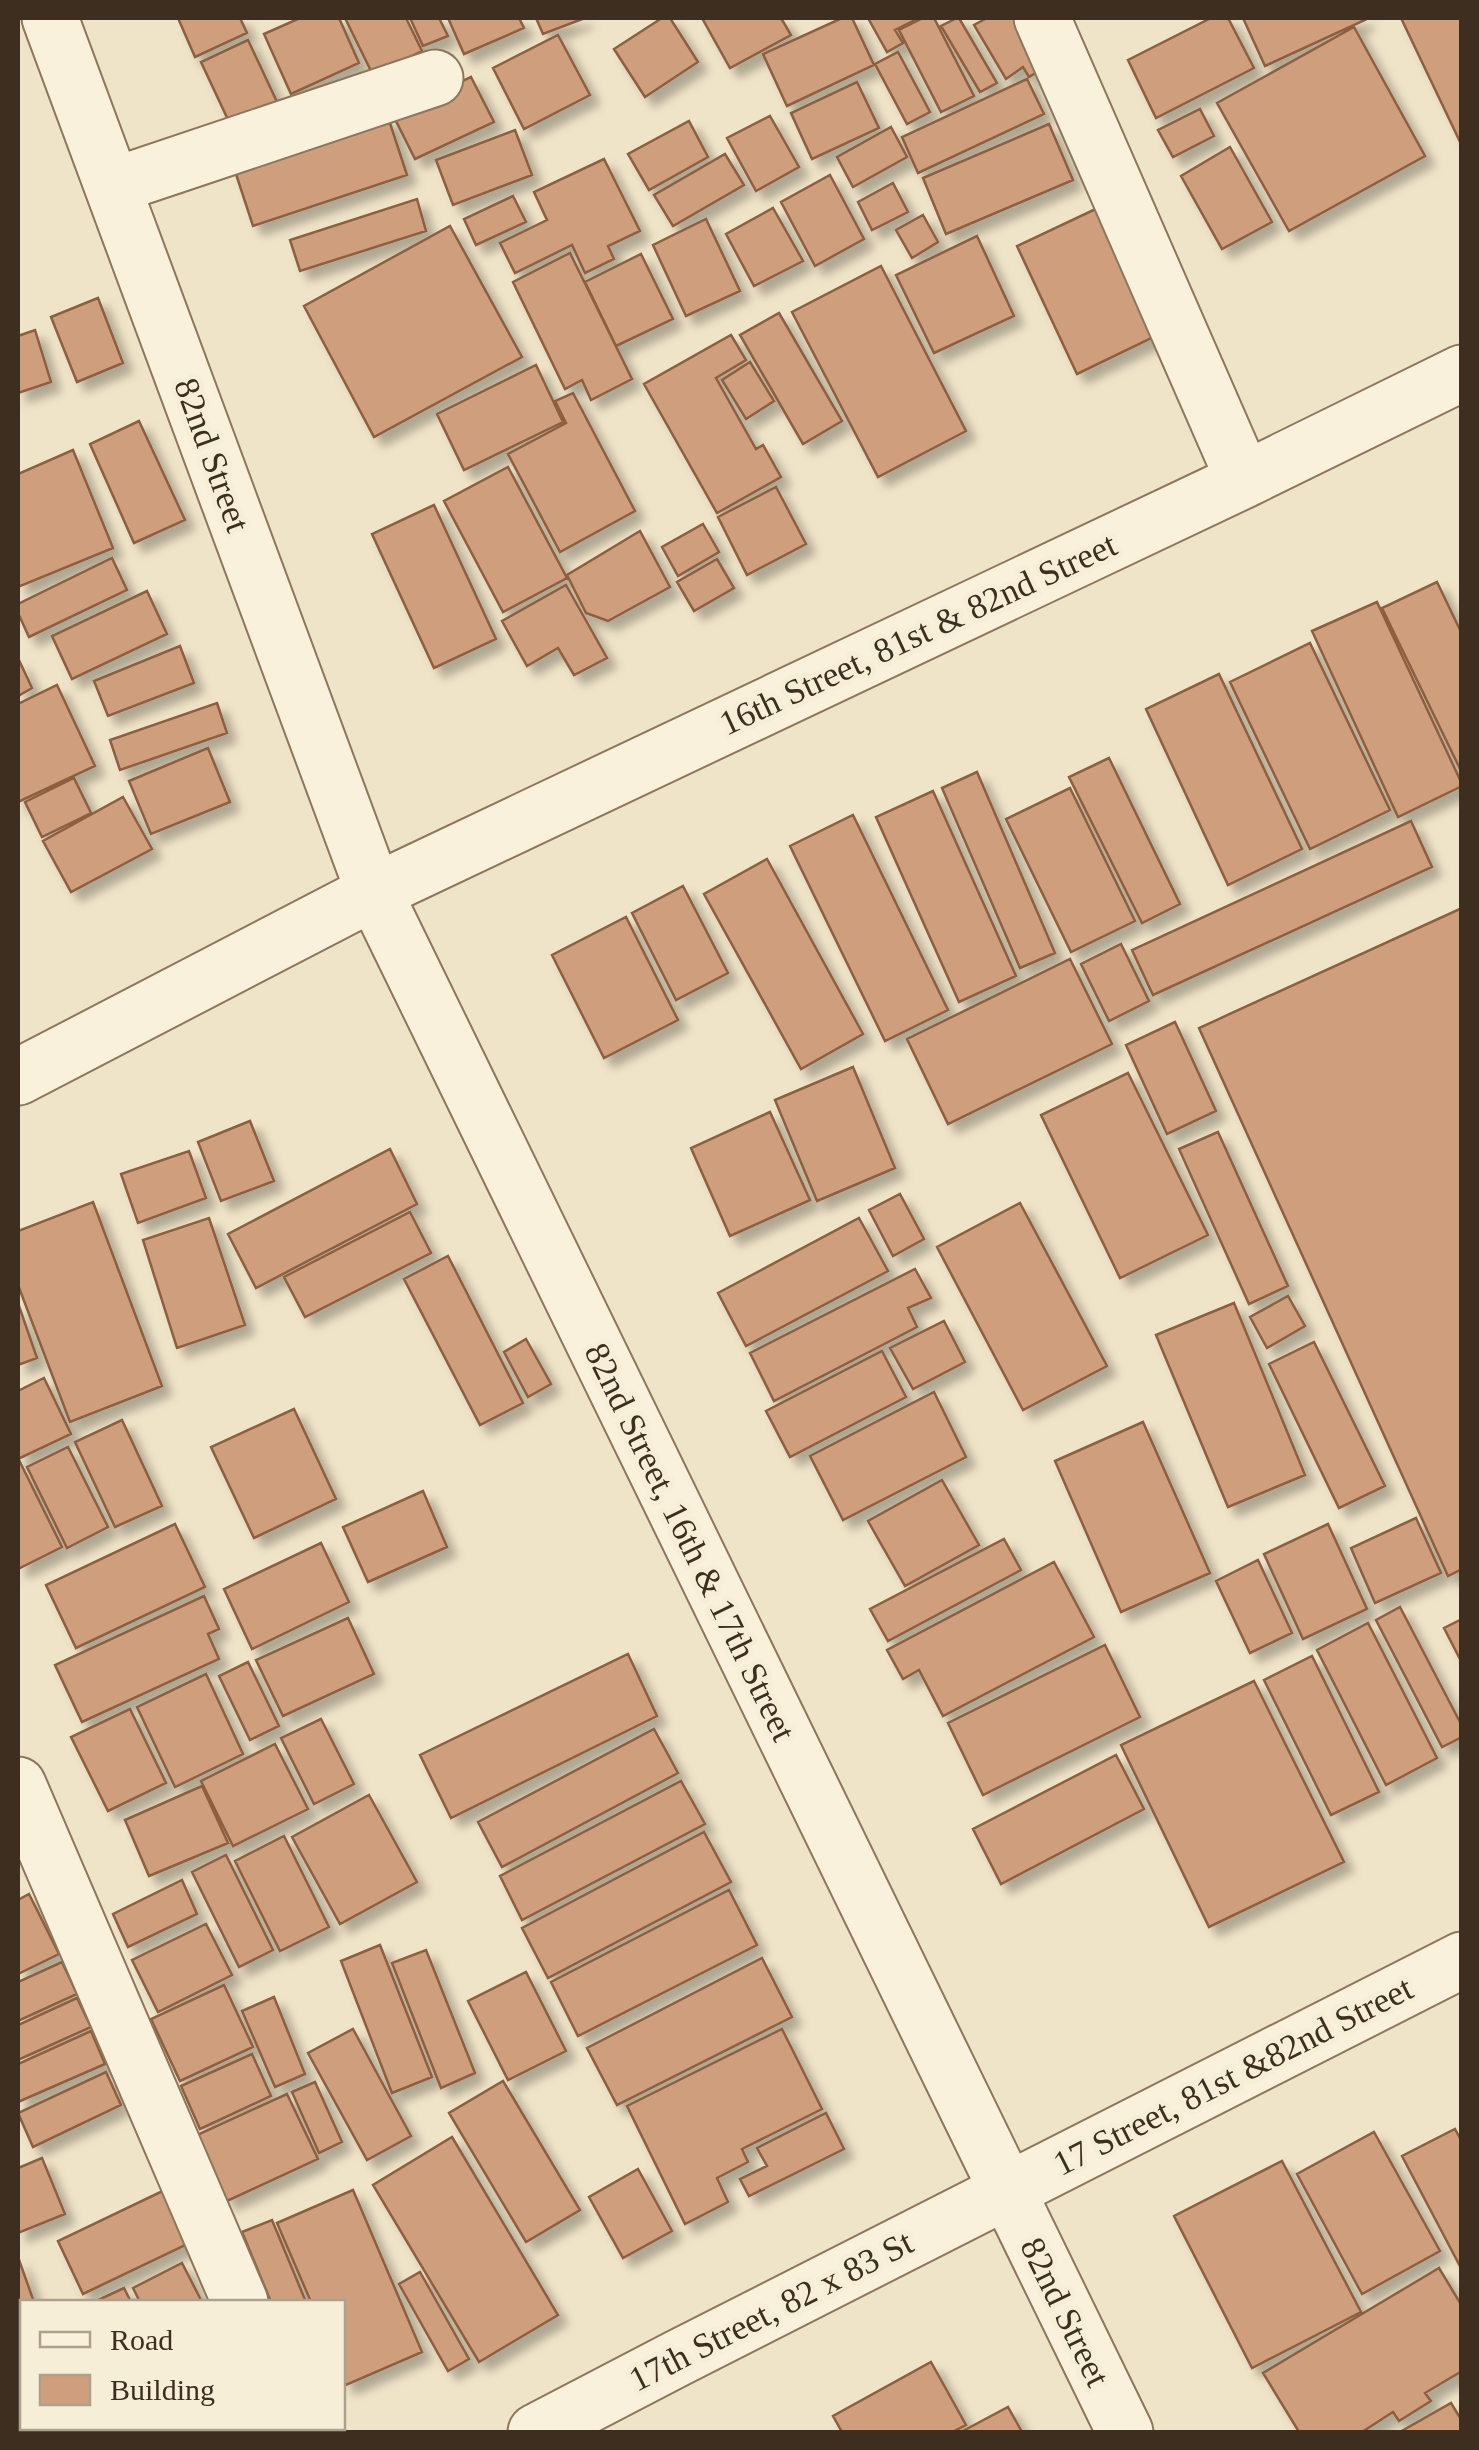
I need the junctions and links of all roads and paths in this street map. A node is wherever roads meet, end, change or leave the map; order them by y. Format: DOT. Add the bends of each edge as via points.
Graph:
graph roads {
  1 [pos="50,18"];
  2 [pos="1042,18"];
  3 [pos="435,78"];
  4 [pos="113,186"];
  5 [pos="1462,373"];
  6 [pos="1244,480"];
  7 [pos="374,892"];
  8 [pos="18,1077"];
  9 [pos="18,1785"];
  10 [pos="30,1848"];
  11 [pos="1462,1960"];
  12 [pos="1006,2192"];
  13 [pos="239,2300"];
  14 [pos="536,2432"];
  15 [pos="1125,2432"];
  1 -- 4 [label="street, 82nd Street"];
  2 -- 6 [label="street"];
  3 -- 4 [label="street"];
  4 -- 7 [label="street, 82nd Street"];
  5 -- 6 [label="street, 16th Street, 81st & 82nd Street"];
  6 -- 7 [label="street, 16th Street, 81st & 82nd Street"];
  7 -- 8 [label="street, 16th Street, 81st & 82nd Street"];
  7 -- 12 [label="street, 82nd Street, 16th & 17th Street"];
  9 -- 10 [label="street"];
  10 -- 13 [label="street"];
  11 -- 12 [label="street, 17 Street, 81st &82nd Street"];
  12 -- 14 [label="street, 17th Street, 82 x 83 St"];
  12 -- 15 [label="street, 82nd Street"];
}
